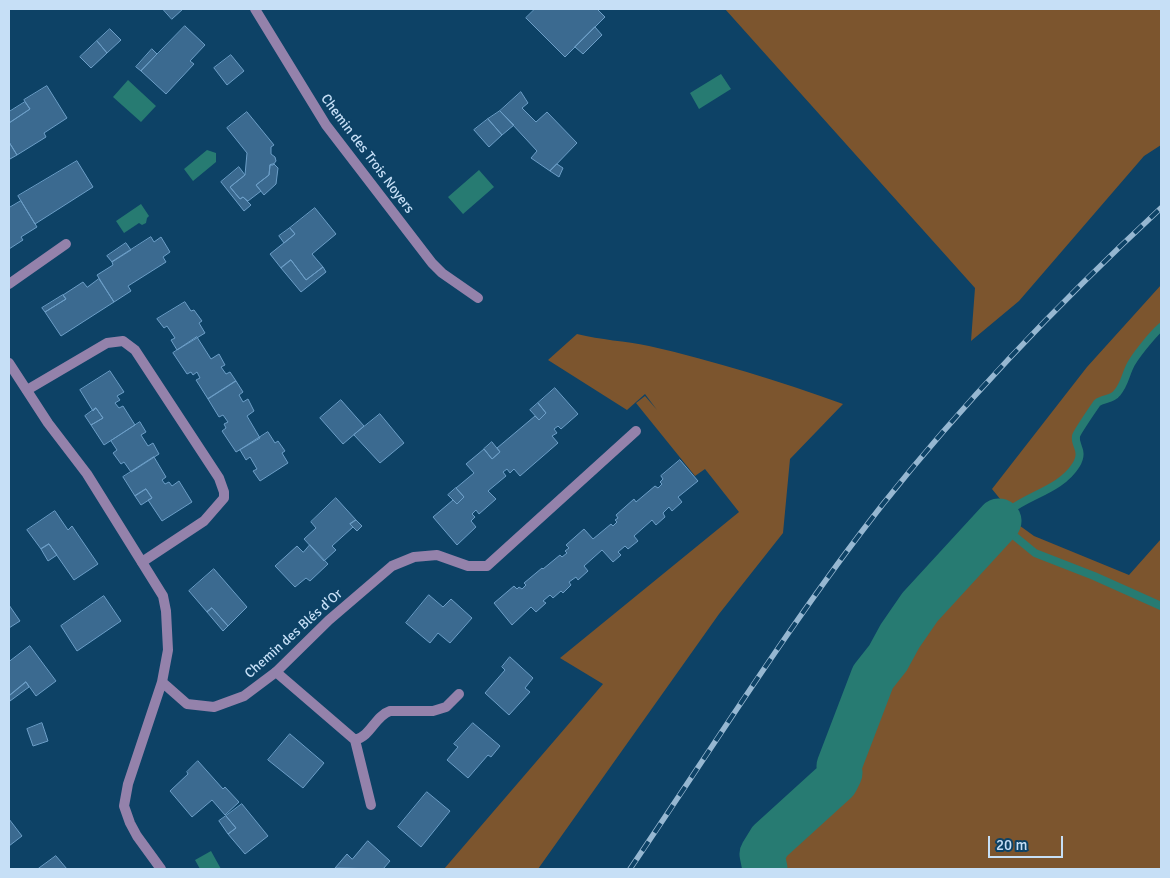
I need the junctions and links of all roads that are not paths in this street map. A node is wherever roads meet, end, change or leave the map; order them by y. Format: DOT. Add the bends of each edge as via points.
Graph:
graph roads {
  1 [pos="255,9"];
  2 [pos="66,244"];
  3 [pos="9,284"];
  4 [pos="478,298"];
  5 [pos="9,364"];
  6 [pos="27,390"];
  7 [pos="636,431"];
  8 [pos="142,562"];
  9 [pos="276,672"];
  10 [pos="162,682"];
  11 [pos="459,694"];
  12 [pos="355,740"];
  13 [pos="371,805"];
  14 [pos="161,869"];
  1 -- 4 [label="street, Chemin des Trois Noyers" via="331,133 432,263"];
  2 -- 3 [label="street"];
  5 -- 6 [label="street"];
  6 -- 8 [label="street" via="87,474"];
  6 -- 8 [label="street" via="107,343 123,341 134,350 219,478 224,492 224,498 204,522"];
  7 -- 9 [label="street, Chemin des Blés d'Or" via="487,566 468,566 437,555 414,557 392,566 329,620"];
  8 -- 10 [label="street" via="163,596 166,611 168,650"];
  9 -- 10 [label="street, Chemin des Blés d'Or" via="244,696 214,707 187,704"];
  9 -- 12 [label="street"];
  10 -- 14 [label="street" via="128,784 124,806 130,823"];
  11 -- 12 [label="street" via="446,707 433,711 383,713 368,732"];
  12 -- 13 [label="street"];
}
